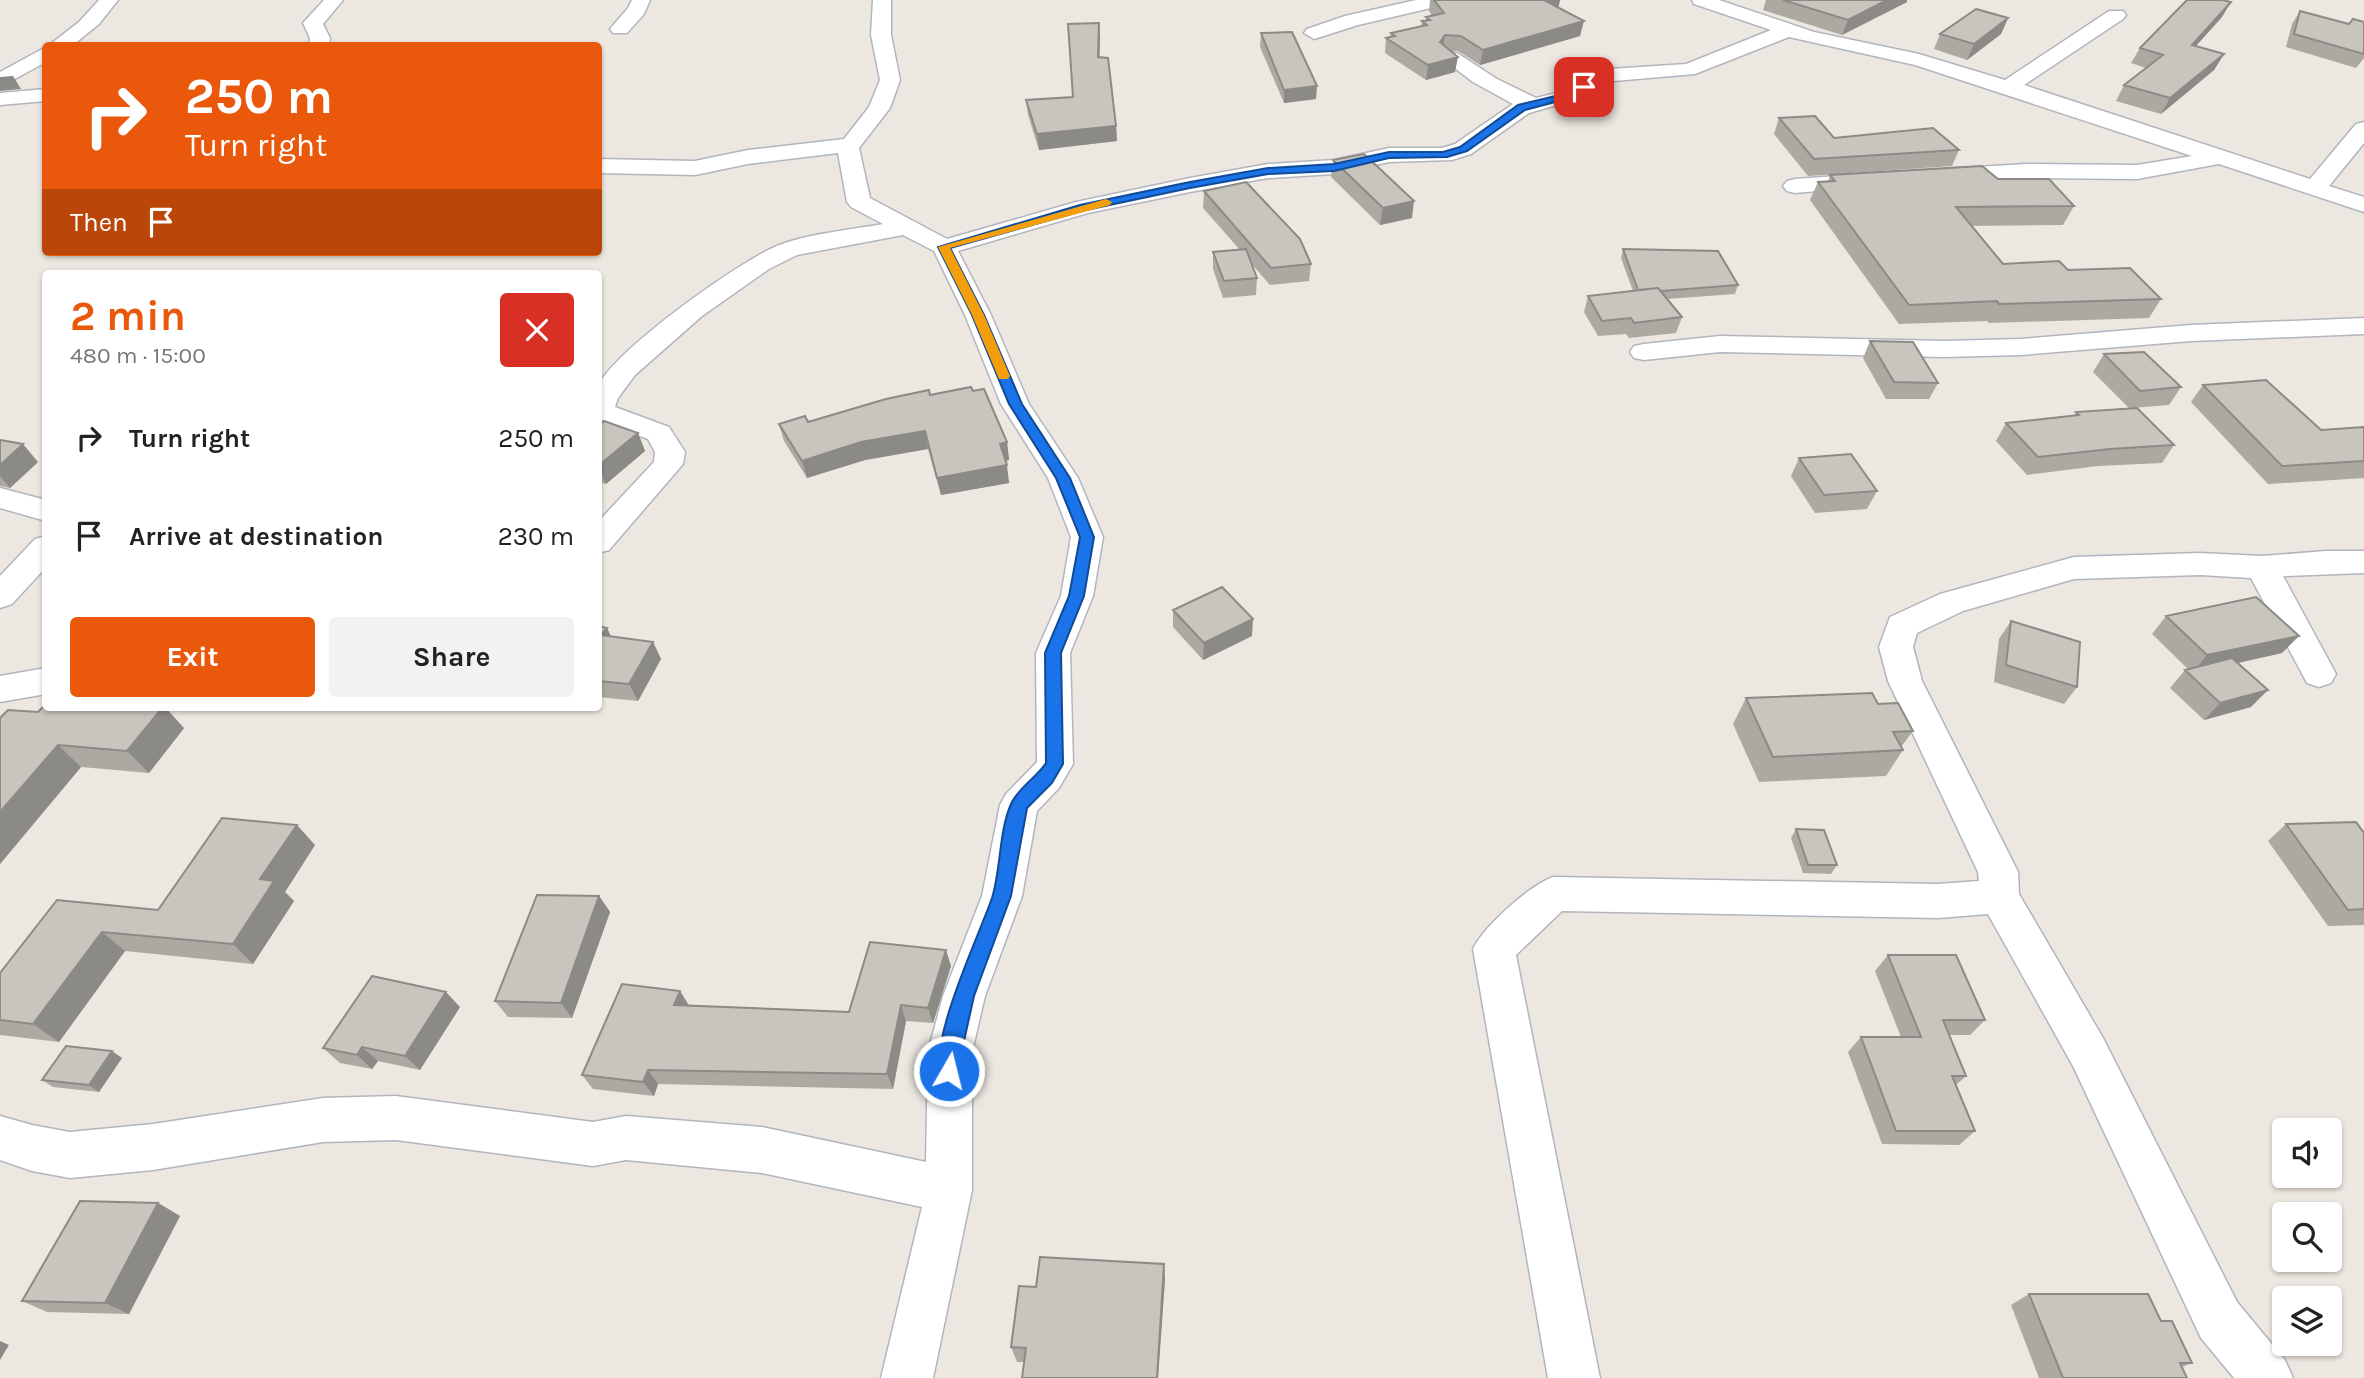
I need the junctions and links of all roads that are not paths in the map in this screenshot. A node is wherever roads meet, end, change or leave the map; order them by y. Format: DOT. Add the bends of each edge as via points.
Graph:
graph roads {
  1 [pos="109,0"];
  2 [pos="334,0"];
  3 [pos="641,0"];
  4 [pos="883,0"];
  5 [pos="1441,0"];
  6 [pos="1701,0"];
  7 [pos="2116,15"];
  8 [pos="620,29"];
  9 [pos="1786,30"];
  10 [pos="1314,33"];
  11 [pos="65,42"];
  12 [pos="320,42"];
  13 [pos="42,55"];
  14 [pos="1450,57"];
  15 [pos="0,81"];
  16 [pos="2008,86"];
  17 [pos="42,95"];
  18 [pos="0,99"];
  19 [pos="1533,104"];
  20 [pos="2364,129"];
  21 [pos="848,145"];
  22 [pos="2217,158"];
  23 [pos="602,166"];
  24 [pos="1922,177"];
  25 [pos="1883,180"];
  26 [pos="1795,186"];
  27 [pos="2314,189"];
  28 [pos="2364,205"];
  29 [pos="906,227"];
  30 [pos="944,247"];
  31 [pos="2364,326"];
  32 [pos="1644,352"];
  33 [pos="602,403"];
  34 [pos="602,412"];
  35 [pos="0,498"];
  36 [pos="42,510"];
  37 [pos="602,538"];
  38 [pos="42,551"];
  39 [pos="2364,562"];
  40 [pos="2262,567"];
  41 [pos="0,596"];
  42 [pos="2319,674"];
  43 [pos="42,682"];
  44 [pos="0,689"];
  45 [pos="1999,896"];
  46 [pos="0,1138"];
  47 [pos="949,1189"];
  48 [pos="907,1378"];
  49 [pos="1573,1378"];
  50 [pos="2267,1378"];
  1 -- 11 [label="street" via="97,18"];
  2 -- 12 [label="street" via="313,23"];
  3 -- 8 [label="street"];
  4 -- 21 [label="street" via="881,35 890,80 879,107"];
  5 -- 10 [label="street"];
  6 -- 9 [label="street"];
  7 -- 16 [label="street"];
  9 -- 16 [label="street"];
  9 -- 19 [label="street" via="1698,67 1610,75 1567,96"];
  13 -- 15 [label="street"];
  14 -- 19 [label="street" via="1508,95"];
  16 -- 22 [label="street"];
  17 -- 18 [label="street"];
  19 -- 30 [label="street" via="1521,107 1463,149 1444,155 1389,155 1334,167 1268,171 1190,185 1084,207"];
  20 -- 27 [label="street"];
  21 -- 23 [label="street" via="695,168"];
  21 -- 29 [label="street" via="859,202"];
  22 -- 24 [label="street" via="2137,172 2026,171"];
  22 -- 27 [label="street"];
  25 -- 26 [label="street"];
  27 -- 28 [label="street"];
  29 -- 30 [label="street"];
  29 -- 33 [label="street" via="790,249 760,264 693,310 625,369"];
  30 -- 47 [label="street" via="1015,404 1063,478 1087,537 1077,596 1053,653 1055,764 1019,805 1002,896 964,996 950,1052"];
  31 -- 32 [label="street" via="1944,349 1720,344"];
  34 -- 37 [label="street" via="659,433 670,452 668,464"];
  35 -- 36 [label="street"];
  38 -- 41 [label="street"];
  39 -- 40 [label="street"];
  40 -- 42 [label="street"];
  40 -- 45 [label="street" via="2123,564 2074,568 1952,602 1902,626 1896,647 1905,681 1998,872"];
  43 -- 44 [label="street"];
  45 -- 49 [label="street" via="1938,901 1553,894 1494,949"];
  45 -- 50 [label="street" via="2088,1052 2219,1320"];
  46 -- 47 [label="street" via="70,1155 323,1120 396,1118 593,1144 626,1138 762,1150"];
  47 -- 48 [label="street"];
}
